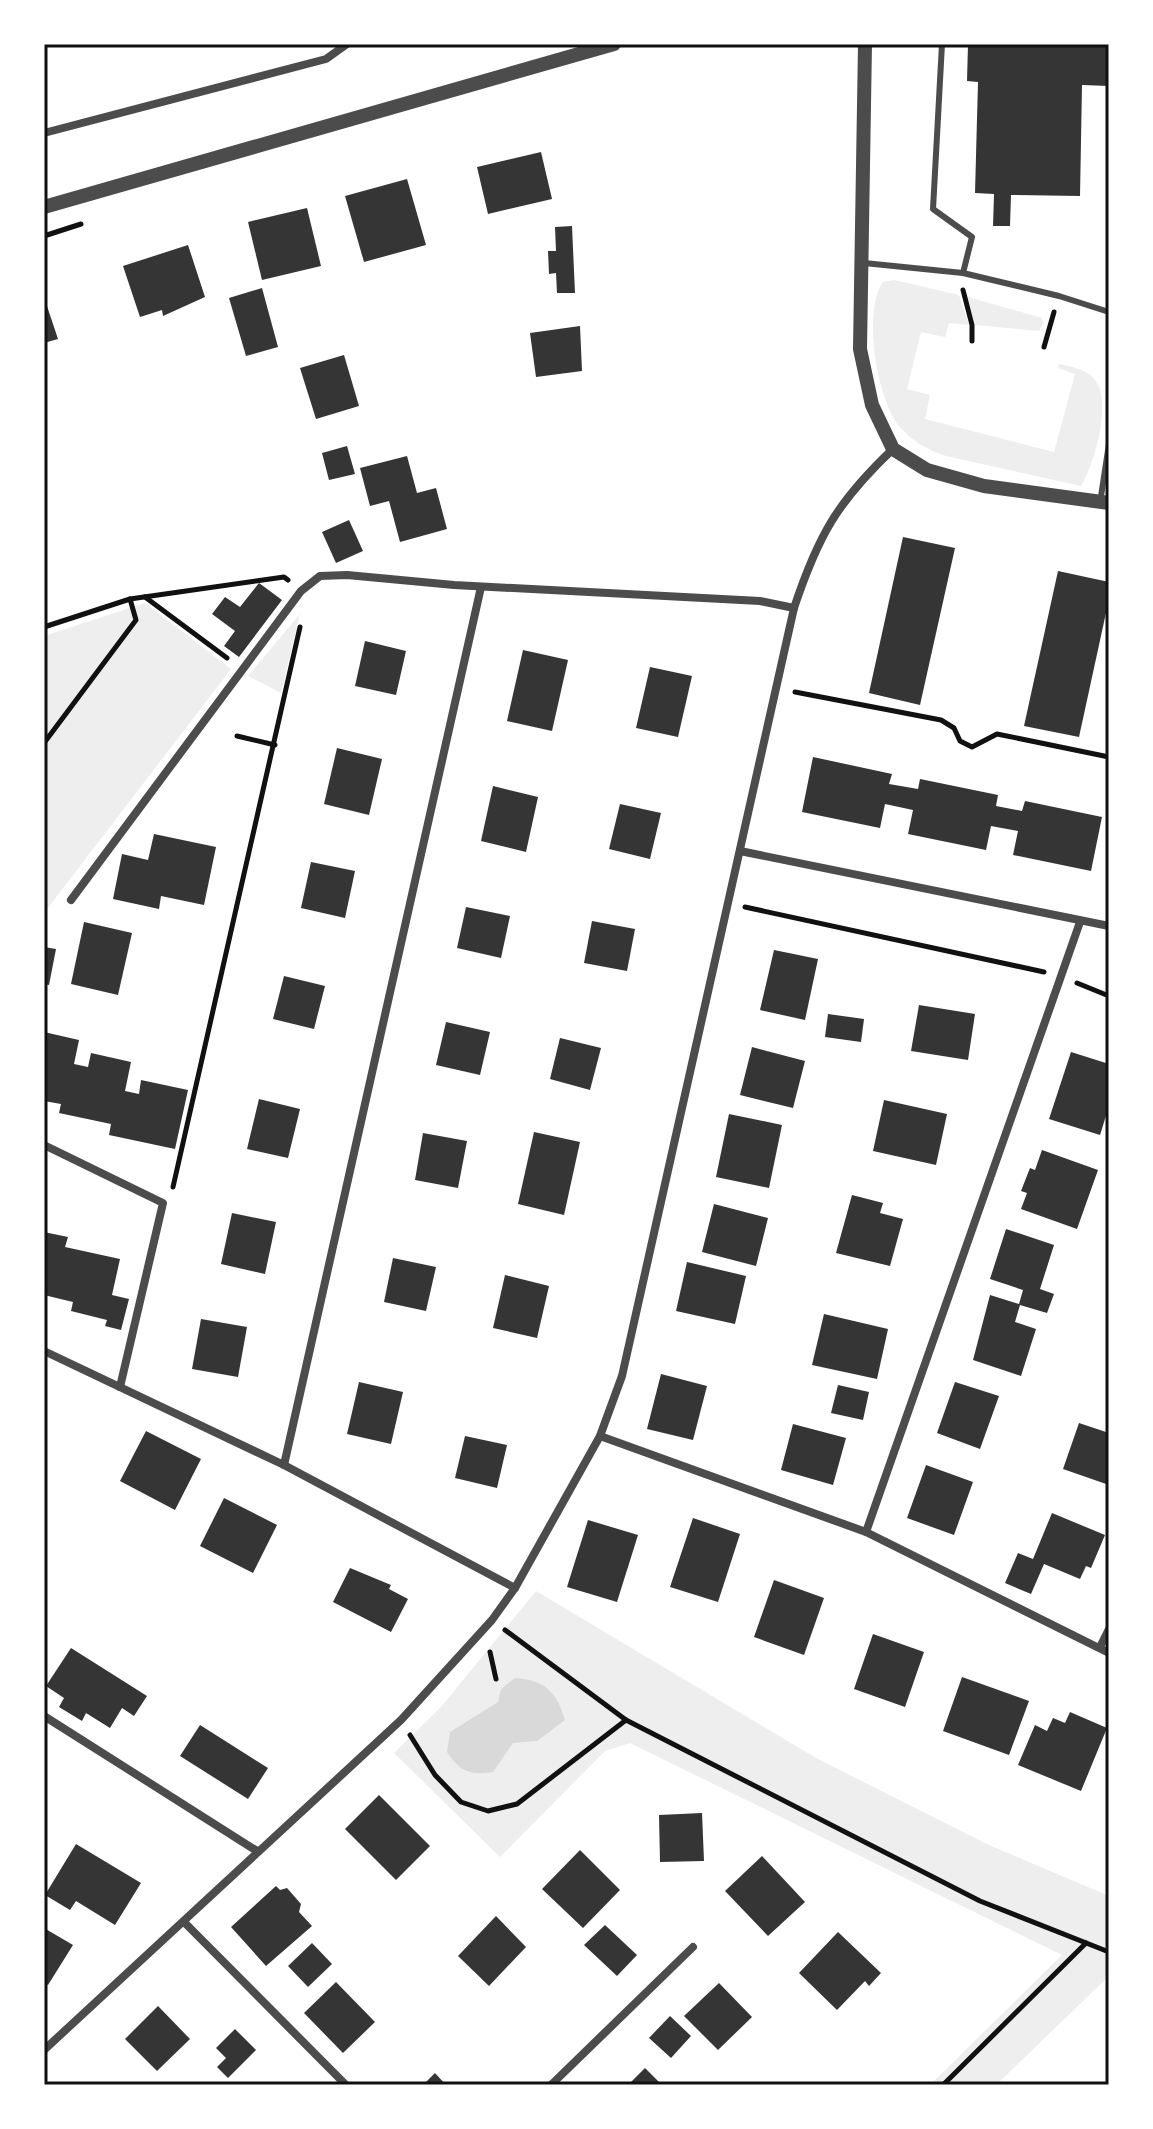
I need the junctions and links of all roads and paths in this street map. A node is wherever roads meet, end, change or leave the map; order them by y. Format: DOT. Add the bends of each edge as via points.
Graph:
graph roads {
  1 [pos="347,44"];
  2 [pos="614,44"];
  3 [pos="865,44"];
  4 [pos="942,44"];
  5 [pos="44,133"];
  6 [pos="44,207"];
  7 [pos="862,263"];
  8 [pos="963,273"];
  9 [pos="1059,296"];
  10 [pos="1109,312"];
  11 [pos="972,341"];
  12 [pos="1044,347"];
  13 [pos="1109,444"];
  14 [pos="893,449"];
  15 [pos="1104,503"];
  16 [pos="481,587"];
  17 [pos="301,591"];
  18 [pos="144,596"];
  19 [pos="130,599"];
  20 [pos="794,608"];
  21 [pos="44,627"];
  22 [pos="243,671"];
  23 [pos="809,694"];
  24 [pos="237,736"];
  25 [pos="44,743"];
  26 [pos="275,745"];
  27 [pos="1109,757"];
  28 [pos="740,851"];
  29 [pos="71,900"];
  30 [pos="728,903"];
  31 [pos="1080,922"];
  32 [pos="1109,926"];
  33 [pos="1059,975"];
  34 [pos="1109,996"];
  35 [pos="44,1145"];
  36 [pos="163,1203"];
  37 [pos="44,1351"];
  38 [pos="120,1387"];
  39 [pos="600,1436"];
  40 [pos="284,1465"];
  41 [pos="866,1532"];
  42 [pos="515,1588"];
  43 [pos="492,1620"];
  44 [pos="1109,1629"];
  45 [pos="1100,1647"];
  46 [pos="1109,1653"];
  47 [pos="44,1716"];
  48 [pos="401,1720"];
  49 [pos="626,1720"];
  50 [pos="257,1851"];
  51 [pos="185,1923"];
  52 [pos="1086,1943"];
  53 [pos="693,1947"];
  54 [pos="1109,1952"];
  55 [pos="44,2050"];
  56 [pos="346,2085"];
  57 [pos="551,2085"];
  58 [pos="943,2085"];
  1 -- 5 [label="street" via="326,59"];
  2 -- 6 [label="street"];
  3 -- 7 [label="street"];
  4 -- 8 [label="lane" via="933,209 972,237"];
  7 -- 8 [label="lane"];
  7 -- 14 [label="street" via="860,349 872,405"];
  8 -- 9 [label="lane"];
  8 -- 11 [label="path"];
  9 -- 10 [label="lane"];
  9 -- 12 [label="path"];
  13 -- 15 [label="lane"];
  14 -- 15 [label="street" via="927,470 984,486"];
  14 -- 20 [label="street" via="857,483 817,543"];
  16 -- 17 [label="street" via="347,575 320,576"];
  16 -- 20 [label="street" via="760,601"];
  16 -- 40 [label="street"];
  17 -- 18 [label="path" via="284,577"];
  17 -- 22 [label="street"];
  17 -- 26 [label="path" via="305,607"];
  18 -- 19 [label="path"];
  18 -- 22 [label="path"];
  19 -- 21 [label="path"];
  19 -- 25 [label="path" via="136,620"];
  20 -- 28 [label="street"];
  22 -- 29 [label="street"];
  23 -- 27 [label="path" via="941,720 972,747 997,734"];
  24 -- 26 [label="path"];
  26 -- 36 [label="path" via="170,1199"];
  28 -- 30 [label="street"];
  28 -- 31 [label="street"];
  30 -- 33 [label="path"];
  30 -- 39 [label="street" via="622,1376"];
  31 -- 32 [label="street"];
  31 -- 33 [label="street"];
  33 -- 34 [label="path"];
  33 -- 41 [label="street"];
  35 -- 36 [label="street"];
  36 -- 38 [label="street"];
  37 -- 38 [label="street"];
  38 -- 40 [label="street"];
  39 -- 41 [label="street"];
  39 -- 42 [label="street"];
  40 -- 42 [label="street"];
  41 -- 45 [label="street"];
  42 -- 43 [label="street"];
  43 -- 48 [label="street"];
  43 -- 49 [label="path"];
  44 -- 45 [label="street"];
  45 -- 46 [label="street"];
  47 -- 50 [label="street"];
  48 -- 49 [label="path" via="435,1775 461,1802 488,1811 517,1804"];
  48 -- 50 [label="street"];
  49 -- 52 [label="path" via="980,1901"];
  50 -- 51 [label="street"];
  51 -- 55 [label="street"];
  51 -- 56 [label="street"];
  52 -- 54 [label="path"];
  52 -- 58 [label="path"];
  53 -- 57 [label="street"];
}
